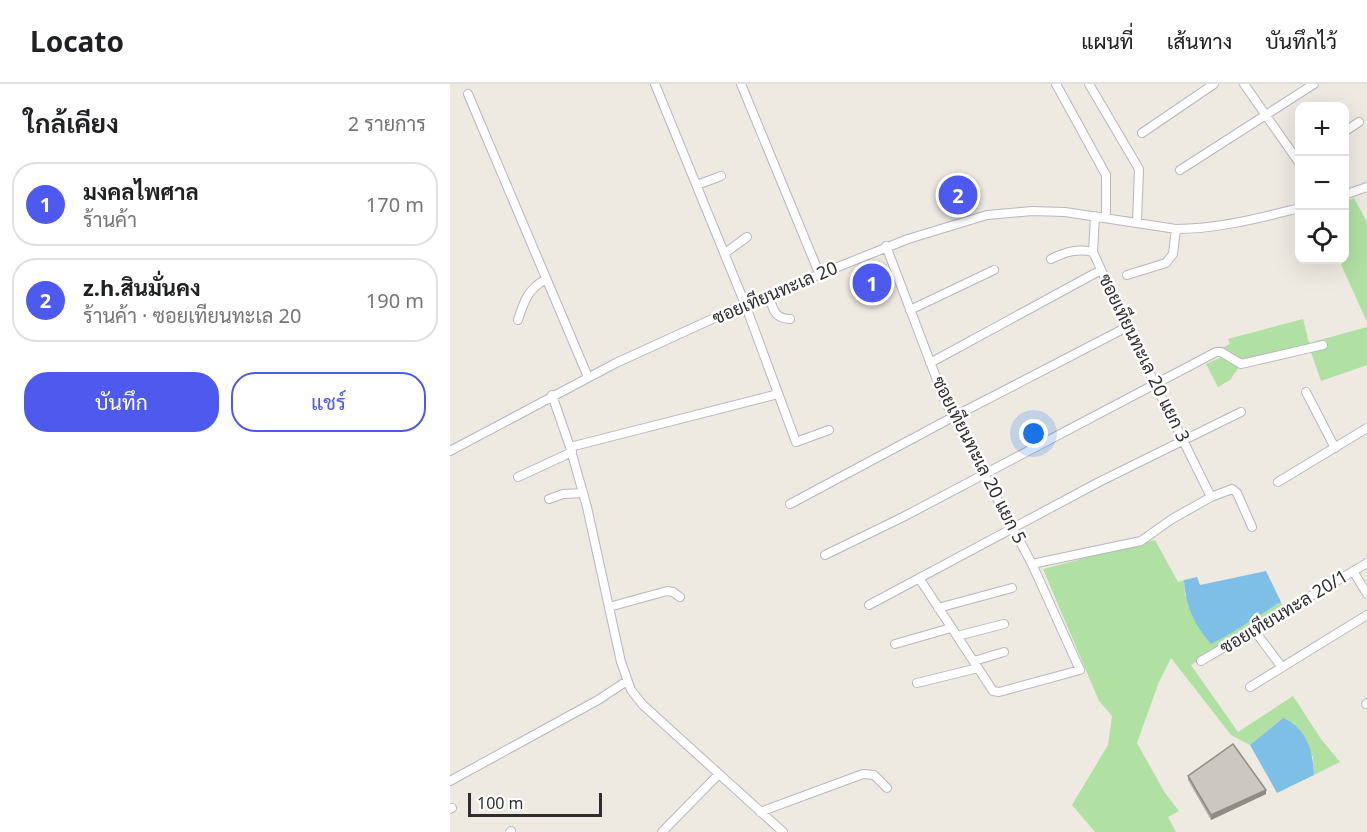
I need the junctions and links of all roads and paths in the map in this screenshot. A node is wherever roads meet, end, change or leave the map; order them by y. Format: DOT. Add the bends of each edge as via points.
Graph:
graph roads {
  1 [pos="655,84"];
  2 [pos="741,84"];
  3 [pos="1056,84"];
  4 [pos="1089,84"];
  5 [pos="1214,84"];
  6 [pos="1244,84"];
  7 [pos="1314,84"];
  8 [pos="468,94"];
  9 [pos="1265,114"];
  10 [pos="1359,122"];
  11 [pos="1349,129"];
  12 [pos="1142,133"];
  13 [pos="1295,157"];
  14 [pos="1180,170"];
  15 [pos="721,176"];
  16 [pos="698,185"];
  17 [pos="1367,187"];
  18 [pos="1349,193"];
  19 [pos="1295,209"];
  20 [pos="1095,216"];
  21 [pos="1106,217"];
  22 [pos="1137,222"];
  23 [pos="1176,229"];
  24 [pos="747,237"];
  25 [pos="886,246"];
  26 [pos="1093,252"];
  27 [pos="725,253"];
  28 [pos="1051,259"];
  29 [pos="994,270"];
  30 [pos="1101,270"];
  31 [pos="819,273"];
  32 [pos="1127,275"];
  33 [pos="546,279"];
  34 [pos="768,295"];
  35 [pos="745,304"];
  36 [pos="910,310"];
  37 [pos="790,319"];
  38 [pos="518,320"];
  39 [pos="1127,327"];
  40 [pos="1323,345"];
  41 [pos="930,363"];
  42 [pos="588,377"];
  43 [pos="1156,384"];
  44 [pos="1306,392"];
  45 [pos="778,394"];
  46 [pos="552,395"];
  47 [pos="1241,412"];
  48 [pos="952,417"];
  49 [pos="1367,428"];
  50 [pos="829,430"];
  51 [pos="1184,441"];
  52 [pos="1335,448"];
  53 [pos="571,449"];
  54 [pos="450,451"];
  55 [pos="984,475"];
  56 [pos="518,477"];
  57 [pos="1278,482"];
  58 [pos="583,493"];
  59 [pos="1211,497"];
  60 [pos="549,499"];
  61 [pos="790,504"];
  62 [pos="1252,527"];
  63 [pos="1012,528"];
  64 [pos="825,555"];
  65 [pos="1367,563"];
  66 [pos="1032,564"];
  67 [pos="1353,571"];
  68 [pos="919,578"];
  69 [pos="1012,588"];
  70 [pos="1367,594"];
  71 [pos="680,597"];
  72 [pos="869,605"];
  73 [pos="609,607"];
  74 [pos="938,608"];
  75 [pos="1367,615"];
  76 [pos="1005,624"];
  77 [pos="951,628"];
  78 [pos="1254,630"];
  79 [pos="957,636"];
  80 [pos="895,644"];
  81 [pos="1004,652"];
  82 [pos="1201,661"];
  83 [pos="976,664"];
  84 [pos="1281,666"];
  85 [pos="627,681"];
  86 [pos="917,683"];
  87 [pos="1250,687"];
  88 [pos="718,775"];
  89 [pos="450,781"];
  90 [pos="887,788"];
  91 [pos="760,812"];
  92 [pos="662,832"];
  93 [pos="783,832"];
  1 -- 16 [label="street"];
  2 -- 31 [label="street"];
  3 -- 21 [label="street" via="1106,175"];
  4 -- 22 [label="street" via="1139,169"];
  5 -- 12 [label="street"];
  6 -- 9 [label="street"];
  7 -- 9 [label="street"];
  8 -- 33 [label="street"];
  9 -- 13 [label="street"];
  9 -- 14 [label="street"];
  10 -- 11 [label="street"];
  15 -- 16 [label="street"];
  16 -- 27 [label="street"];
  17 -- 18 [label="street"];
  19 -- 23 [label="street, ซอยเทียนทะเล 20" via="1238,223"];
  20 -- 21 [label="street, ซอยเทียนทะเล 20"];
  20 -- 25 [label="street, ซอยเทียนทะเล 20" via="1032,211 987,215"];
  20 -- 26 [label="street, ซอยเทียนทะเล 20 แยก 3"];
  21 -- 22 [label="street, ซอยเทียนทะเล 20"];
  22 -- 23 [label="street, ซอยเทียนทะเล 20"];
  23 -- 32 [label="street" via="1173,254 1166,263"];
  24 -- 27 [label="street"];
  25 -- 31 [label="street, ซอยเทียนทะเล 20"];
  25 -- 36 [label="street, ซอยเทียนทะเล 20 แยก 5"];
  26 -- 28 [label="street" via="1064,252"];
  26 -- 30 [label="street, ซอยเทียนทะเล 20 แยก 3"];
  27 -- 35 [label="street"];
  29 -- 36 [label="street"];
  30 -- 39 [label="street, ซอยเทียนทะเล 20 แยก 3"];
  30 -- 41 [label="street"];
  31 -- 34 [label="street, ซอยเทียนทะเล 20"];
  33 -- 38 [label="street" via="528,293"];
  33 -- 42 [label="street"];
  34 -- 35 [label="street, ซอยเทียนทะเล 20"];
  34 -- 37 [label="street" via="776,314"];
  35 -- 42 [label="street, ซอยเทียนทะเล 20"];
  35 -- 45 [label="street"];
  36 -- 41 [label="street, ซอยเทียนทะเล 20 แยก 5"];
  39 -- 43 [label="street, ซอยเทียนทะเล 20 แยก 3"];
  39 -- 48 [label="street"];
  40 -- 43 [label="street" via="1241,364 1216,352"];
  41 -- 48 [label="street, ซอยเทียนทะเล 20 แยก 5"];
  42 -- 46 [label="street, ซอยเทียนทะเล 20"];
  43 -- 51 [label="street, ซอยเทียนทะเล 20 แยก 3"];
  43 -- 55 [label="street"];
  44 -- 52 [label="street"];
  45 -- 50 [label="street" via="796,442"];
  45 -- 53 [label="street"];
  46 -- 53 [label="street"];
  46 -- 54 [label="street, ซอยเทียนทะเล 20"];
  47 -- 51 [label="street"];
  48 -- 55 [label="street, ซอยเทียนทะเล 20 แยก 5"];
  48 -- 61 [label="street"];
  49 -- 52 [label="street"];
  51 -- 59 [label="street, ซอยเทียนทะเล 20 แยก 3"];
  51 -- 63 [label="street"];
  52 -- 57 [label="street"];
  53 -- 56 [label="street"];
  53 -- 58 [label="street"];
  55 -- 63 [label="street, ซอยเทียนทะเล 20 แยก 5"];
  55 -- 64 [label="street"];
  58 -- 60 [label="street"];
  58 -- 73 [label="street"];
  59 -- 62 [label="street" via="1234,489"];
  59 -- 66 [label="street" via="1141,541"];
  63 -- 66 [label="street, ซอยเทียนทะเล 20 แยก 5"];
  63 -- 68 [label="street"];
  65 -- 67 [label="street, ซอยเทียนทะล 20/1"];
  66 -- 83 [label="street, ซอยเทียนทะเล 20 แยก 5" via="1080,670 995,692"];
  67 -- 70 [label="street"];
  67 -- 78 [label="street, ซอยเทียนทะล 20/1"];
  68 -- 72 [label="street"];
  68 -- 74 [label="street"];
  69 -- 74 [label="street"];
  71 -- 73 [label="street" via="667,591"];
  73 -- 85 [label="street"];
  74 -- 77 [label="street"];
  75 -- 84 [label="street"];
  76 -- 79 [label="street"];
  77 -- 79 [label="street"];
  77 -- 80 [label="street"];
  78 -- 82 [label="street, ซอยเทียนทะล 20/1"];
  78 -- 84 [label="street"];
  79 -- 83 [label="street"];
  81 -- 83 [label="street"];
  83 -- 86 [label="street"];
  84 -- 87 [label="street"];
  85 -- 88 [label="street" via="643,705"];
  85 -- 89 [label="street"];
  88 -- 91 [label="street"];
  88 -- 92 [label="street"];
  90 -- 91 [label="street" via="874,776 863,774"];
  91 -- 93 [label="street"];
}
